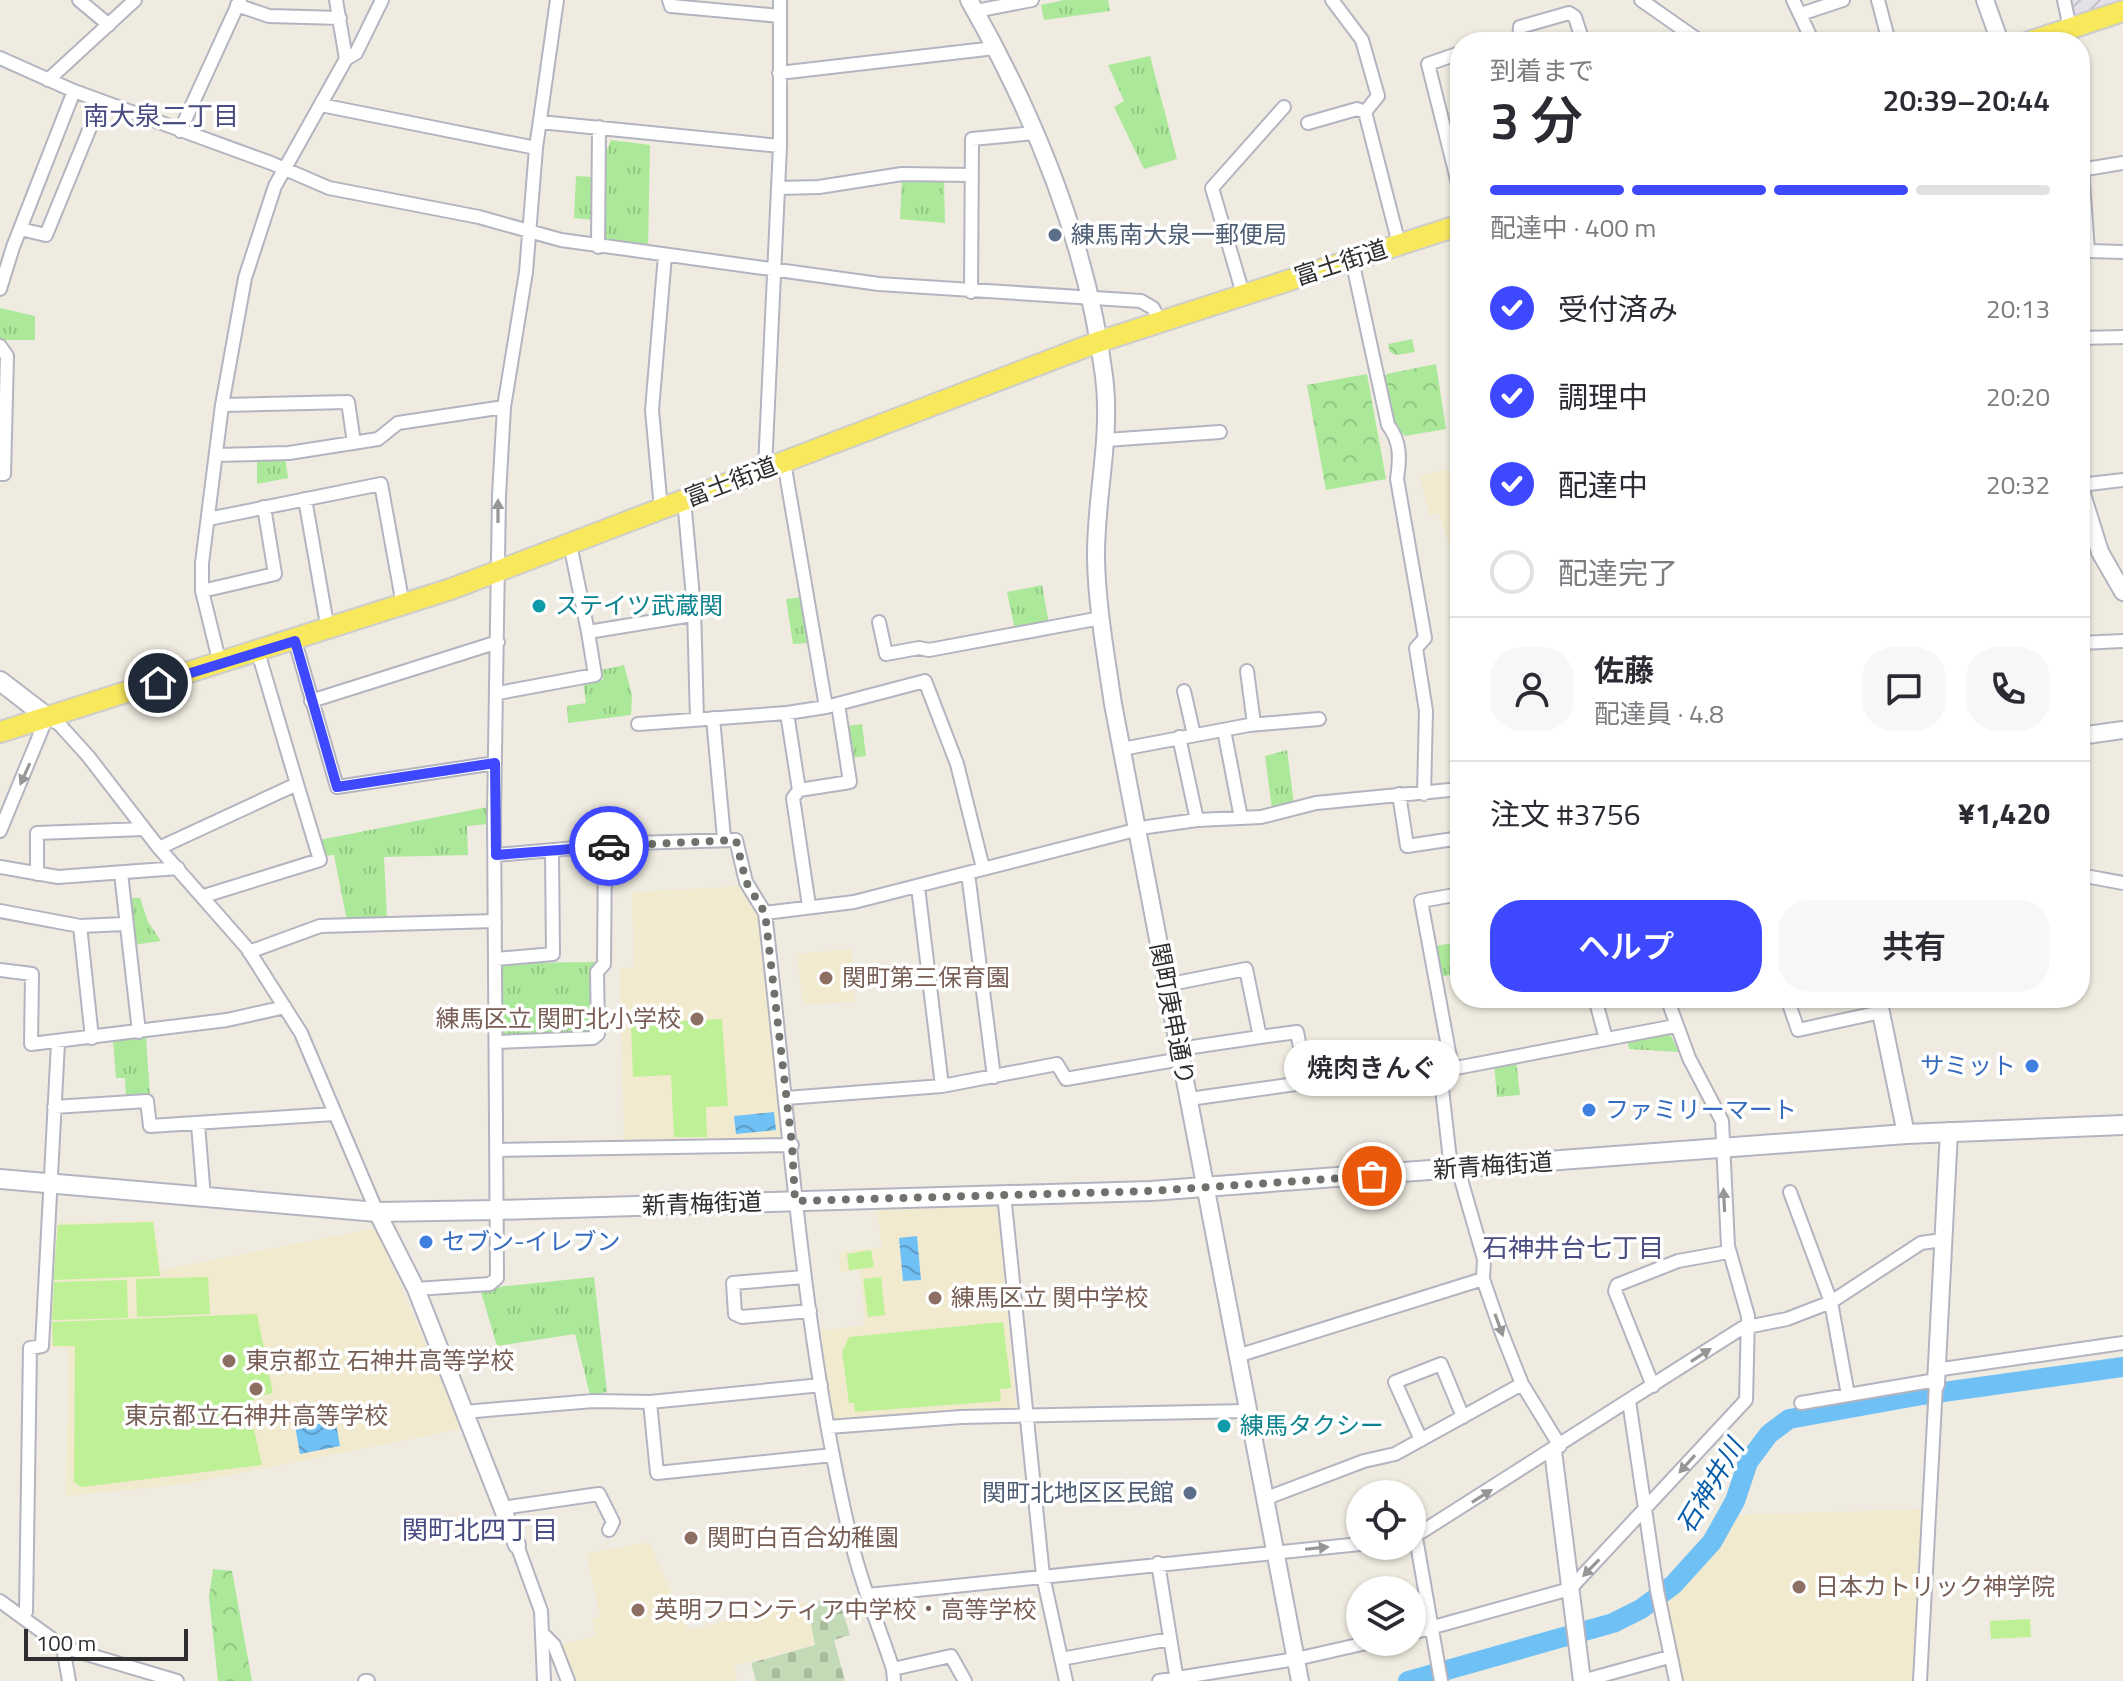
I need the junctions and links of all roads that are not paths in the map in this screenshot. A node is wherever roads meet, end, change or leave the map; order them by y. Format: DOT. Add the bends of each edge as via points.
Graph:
graph roads {
  1 [pos="79,0"];
  2 [pos="135,0"];
  3 [pos="336,0"];
  4 [pos="382,0"];
  5 [pos="557,0"];
  6 [pos="669,0"];
  7 [pos="780,0"];
  8 [pos="1032,0"];
  9 [pos="1332,0"];
  10 [pos="1641,0"];
  11 [pos="1793,0"];
  12 [pos="1843,0"];
  13 [pos="1878,0"];
  14 [pos="1985,0"];
  15 [pos="2064,0"];
  16 [pos="239,2"];
  17 [pos="972,6"];
  18 [pos="2123,11"];
  19 [pos="1801,14"];
  20 [pos="780,16"];
  21 [pos="340,18"];
  22 [pos="109,25"];
  23 [pos="2070,28"];
  24 [pos="1520,32"];
  25 [pos="1580,32"];
  26 [pos="1687,32"];
  27 [pos="1809,32"];
  28 [pos="1886,32"];
  29 [pos="1996,32"];
  30 [pos="2058,32"];
  31 [pos="995,48"];
  32 [pos="1450,56"];
  33 [pos="0,58"];
  34 [pos="346,59"];
  35 [pos="779,73"];
  36 [pos="48,80"];
  37 [pos="74,91"];
  38 [pos="101,101"];
  39 [pos="321,105"];
  40 [pos="1284,107"];
  41 [pos="1365,112"];
  42 [pos="540,122"];
  43 [pos="1308,123"];
  44 [pos="599,127"];
  45 [pos="180,131"];
  46 [pos="1035,133"];
  47 [pos="780,146"];
  48 [pos="536,148"];
  49 [pos="1450,151"];
  50 [pos="2123,163"];
  51 [pos="2090,168"];
  52 [pos="285,171"];
  53 [pos="971,175"];
  54 [pos="778,188"];
  55 [pos="1450,228"];
  56 [pos="20,229"];
  57 [pos="530,230"];
  58 [pos="6,244"];
  59 [pos="1399,244"];
  60 [pos="598,247"];
  61 [pos="2090,251"];
  62 [pos="2123,252"];
  63 [pos="665,255"];
  64 [pos="1352,260"];
  65 [pos="771,272"];
  66 [pos="0,289"];
  67 [pos="971,292"];
  68 [pos="1243,294"];
  69 [pos="1089,296"];
  70 [pos="1160,321"];
  71 [pos="2123,337"];
  72 [pos="2090,338"];
  73 [pos="1098,342"];
  74 [pos="0,346"];
  75 [pos="222,405"];
  76 [pos="504,407"];
  77 [pos="1220,432"];
  78 [pos="1106,440"];
  79 [pos="354,443"];
  80 [pos="216,455"];
  81 [pos="774,465"];
  82 [pos="0,474"];
  83 [pos="2123,480"];
  84 [pos="2090,485"];
  85 [pos="305,499"];
  86 [pos="684,500"];
  87 [pos="264,507"];
  88 [pos="661,509"];
  89 [pos="208,519"];
  90 [pos="2090,539"];
  91 [pos="570,544"];
  92 [pos="498,572"];
  93 [pos="202,591"];
  94 [pos="2123,592"];
  95 [pos="403,605"];
  96 [pos="692,615"];
  97 [pos="1101,618"];
  98 [pos="879,622"];
  99 [pos="328,630"];
  100 [pos="588,632"];
  101 [pos="295,641"];
  102 [pos="2123,641"];
  103 [pos="498,642"];
  104 [pos="2090,643"];
  105 [pos="258,652"];
  106 [pos="220,664"];
  107 [pos="1247,671"];
  108 [pos="0,681"];
  109 [pos="1184,691"];
  110 [pos="498,693"];
  111 [pos="311,701"];
  112 [pos="832,706"];
  113 [pos="787,713"];
  114 [pos="47,717"];
  115 [pos="713,718"];
  116 [pos="1319,719"];
  117 [pos="697,720"];
  118 [pos="638,724"];
  119 [pos="1254,724"];
  120 [pos="1224,730"];
  121 [pos="2123,730"];
  122 [pos="0,732"];
  123 [pos="1194,735"];
  124 [pos="2090,735"];
  125 [pos="1179,737"];
  126 [pos="1122,749"];
  127 [pos="495,763"];
  128 [pos="297,784"];
  129 [pos="799,790"];
  130 [pos="1450,790"];
  131 [pos="1399,794"];
  132 [pos="1424,794"];
  133 [pos="1241,818"];
  134 [pos="1197,820"];
  135 [pos="144,829"];
  136 [pos="1137,830"];
  137 [pos="0,831"];
  138 [pos="724,838"];
  139 [pos="1450,840"];
  140 [pos="605,846"];
  141 [pos="159,848"];
  142 [pos="552,851"];
  143 [pos="496,855"];
  144 [pos="0,867"];
  145 [pos="178,868"];
  146 [pos="983,868"];
  147 [pos="121,873"];
  148 [pos="968,873"];
  149 [pos="37,874"];
  150 [pos="2090,877"];
  151 [pos="2123,883"];
  152 [pos="918,887"];
  153 [pos="204,896"];
  154 [pos="1450,896"];
  155 [pos="809,906"];
  156 [pos="0,911"];
  157 [pos="765,913"];
  158 [pos="495,921"];
  159 [pos="125,924"];
  160 [pos="80,926"];
  161 [pos="249,952"];
  162 [pos="496,959"];
  163 [pos="0,970"];
  164 [pos="1166,985"];
  165 [pos="285,1007"];
  166 [pos="1598,1008"];
  167 [pos="1670,1008"];
  168 [pos="1790,1008"];
  169 [pos="1870,1008"];
  170 [pos="1881,1008"];
  171 [pos="1675,1026"];
  172 [pos="139,1032"];
  173 [pos="1260,1037"];
  174 [pos="92,1038"];
  175 [pos="1606,1039"];
  176 [pos="496,1042"];
  177 [pos="58,1043"];
  178 [pos="1180,1054"];
  179 [pos="1446,1070"];
  180 [pos="994,1077"];
  181 [pos="1307,1082"];
  182 [pos="942,1086"];
  183 [pos="786,1098"];
  184 [pos="1189,1099"];
  185 [pos="54,1107"];
  186 [pos="334,1114"];
  187 [pos="198,1124"];
  188 [pos="2123,1125"];
  189 [pos="1949,1131"];
  190 [pos="1906,1134"];
  191 [pos="792,1145"];
  192 [pos="1724,1148"];
  193 [pos="496,1150"];
  194 [pos="1454,1169"];
  195 [pos="0,1179"];
  196 [pos="52,1184"];
  197 [pos="1206,1188"];
  198 [pos="1790,1192"];
  199 [pos="1004,1194"];
  200 [pos="204,1198"];
  201 [pos="795,1201"];
  202 [pos="496,1210"];
  203 [pos="377,1212"];
  204 [pos="1942,1240"];
  205 [pos="1728,1252"];
  206 [pos="804,1277"];
  207 [pos="1483,1279"];
  208 [pos="416,1289"];
  209 [pos="1831,1302"];
  210 [pos="810,1311"];
  211 [pos="1749,1325"];
  212 [pos="2123,1343"];
  213 [pos="1237,1356"];
  214 [pos="1935,1383"];
  215 [pos="1522,1384"];
  216 [pos="821,1385"];
  217 [pos="1653,1386"];
  218 [pos="1848,1395"];
  219 [pos="1629,1401"];
  220 [pos="650,1402"];
  221 [pos="1801,1403"];
  222 [pos="1247,1411"];
  223 [pos="464,1412"];
  224 [pos="1025,1416"];
  225 [pos="1463,1417"];
  226 [pos="828,1427"];
  227 [pos="1421,1440"];
  228 [pos="1556,1448"];
  229 [pos="833,1455"];
  230 [pos="1264,1499"];
  231 [pos="502,1508"];
  232 [pos="1645,1512"];
  233 [pos="609,1530"];
  234 [pos="1426,1530"];
  235 [pos="517,1545"];
  236 [pos="1346,1545"];
  237 [pos="1275,1553"];
  238 [pos="1419,1560"];
  239 [pos="1158,1563"];
  240 [pos="1043,1576"];
  241 [pos="1570,1589"];
  242 [pos="868,1595"];
  243 [pos="0,1601"];
  244 [pos="23,1617"];
  245 [pos="1433,1628"];
  246 [pos="1426,1630"];
  247 [pos="543,1634"];
  248 [pos="1170,1639"];
  249 [pos="63,1647"];
  250 [pos="1346,1648"];
  251 [pos="1669,1657"];
  252 [pos="1061,1659"];
  253 [pos="1296,1659"];
  254 [pos="894,1675"];
  255 [pos="1177,1680"];
  256 [pos="1441,1680"];
  257 [pos="69,1681"];
  258 [pos="177,1681"];
  259 [pos="544,1681"];
  260 [pos="568,1681"];
  261 [pos="965,1681"];
  262 [pos="1066,1681"];
  263 [pos="1159,1681"];
  264 [pos="1300,1681"];
  265 [pos="1582,1681"];
  266 [pos="1676,1681"];
  267 [pos="1920,1681"];
  1 -- 22 [label="street"];
  2 -- 22 [label="street"];
  3 -- 21 [label="street"];
  4 -- 34 [label="street" via="356,53"];
  5 -- 42 [label="street"];
  6 -- 20 [label="street" via="671,6"];
  7 -- 20 [label="street"];
  8 -- 17 [label="street"];
  9 -- 41 [label="street" via="1362,40 1378,96"];
  10 -- 26 [label="street"];
  11 -- 19 [label="street"];
  12 -- 19 [label="street"];
  13 -- 28 [label="street"];
  14 -- 29 [label="street"];
  15 -- 23 [label="street"];
  16 -- 21 [label="street" via="269,16"];
  16 -- 45 [label="street"];
  17 -- 31 [label="street, 関町庚申通り"];
  18 -- 23 [label="main road"];
  19 -- 27 [label="street"];
  20 -- 35 [label="street"];
  21 -- 34 [label="street"];
  22 -- 36 [label="street"];
  23 -- 30 [label="main road"];
  24 -- 25 [label="street" via="1520,27 1569,13"];
  31 -- 35 [label="street"];
  31 -- 46 [label="street, 関町庚申通り"];
  32 -- 49 [label="street" via="1428,64"];
  33 -- 36 [label="street"];
  34 -- 39 [label="street"];
  35 -- 47 [label="street"];
  36 -- 37 [label="street"];
  37 -- 38 [label="street"];
  37 -- 56 [label="street"];
  38 -- 45 [label="street"];
  38 -- 56 [label="street" via="45,237"];
  39 -- 48 [label="street"];
  39 -- 52 [label="street"];
  40 -- 68 [label="street" via="1212,188"];
  41 -- 43 [label="street" via="1357,109"];
  41 -- 59 [label="street"];
  42 -- 44 [label="street"];
  42 -- 48 [label="street"];
  44 -- 47 [label="street"];
  44 -- 60 [label="street"];
  45 -- 52 [label="street"];
  46 -- 53 [label="street" via="972,139"];
  46 -- 69 [label="street, 関町庚申通り" via="1061,194"];
  47 -- 54 [label="street"];
  48 -- 57 [label="street"];
  50 -- 51 [label="street"];
  52 -- 57 [label="street" via="329,188"];
  52 -- 75 [label="street" via="275,186 245,278"];
  53 -- 54 [label="street" via="902,174"];
  53 -- 67 [label="street"];
  54 -- 65 [label="street"];
  55 -- 59 [label="main road, 富士街道"];
  56 -- 58 [label="street"];
  57 -- 60 [label="street"];
  57 -- 76 [label="street"];
  58 -- 66 [label="street"];
  59 -- 64 [label="main road, 富士街道"];
  60 -- 63 [label="street"];
  61 -- 62 [label="street"];
  63 -- 65 [label="street"];
  63 -- 88 [label="street" via="652,410"];
  64 -- 68 [label="main road, 富士街道"];
  64 -- 132 [label="street" via="1388,425 1397,437 1397,479 1425,638 1416,648 1426,711"];
  65 -- 67 [label="street"];
  65 -- 81 [label="street"];
  67 -- 69 [label="street"];
  68 -- 70 [label="main road, 富士街道"];
  69 -- 70 [label="street" via="1141,301"];
  69 -- 73 [label="street, 関町庚申通り"];
  70 -- 73 [label="main road, 富士街道"];
  71 -- 72 [label="street"];
  73 -- 78 [label="street, 関町庚申通り"];
  73 -- 81 [label="main road, 富士街道"];
  74 -- 82 [label="street" via="7,356"];
  75 -- 79 [label="street" via="348,402"];
  75 -- 80 [label="street"];
  76 -- 79 [label="street" via="398,423 378,439"];
  92 -- 76 [label="street, one-way"];
  77 -- 78 [label="street"];
  78 -- 97 [label="street, 関町庚申通り" via="1096,558"];
  79 -- 80 [label="street" via="289,453"];
  80 -- 89 [label="street"];
  81 -- 86 [label="main road, 富士街道"];
  81 -- 112 [label="street"];
  83 -- 84 [label="street"];
  85 -- 87 [label="street"];
  85 -- 95 [label="street" via="381,484"];
  85 -- 99 [label="street"];
  86 -- 88 [label="main road, 富士街道"];
  86 -- 96 [label="street"];
  87 -- 89 [label="street"];
  87 -- 93 [label="street" via="275,574"];
  88 -- 91 [label="main road, 富士街道"];
  89 -- 93 [label="street"];
  90 -- 94 [label="street"];
  91 -- 92 [label="main road, 富士街道"];
  91 -- 100 [label="street"];
  92 -- 95 [label="main road, 富士街道"];
  92 -- 103 [label="street"];
  93 -- 106 [label="street"];
  95 -- 99 [label="main road, 富士街道"];
  96 -- 100 [label="street"];
  96 -- 117 [label="street"];
  97 -- 98 [label="street" via="886,654"];
  97 -- 126 [label="street, 関町庚申通り"];
  99 -- 101 [label="main road, 富士街道"];
  100 -- 110 [label="street" via="595,675"];
  101 -- 105 [label="main road, 富士街道"];
  101 -- 111 [label="street"];
  102 -- 104 [label="street"];
  103 -- 110 [label="street"];
  103 -- 111 [label="street"];
  105 -- 106 [label="main road, 富士街道"];
  105 -- 128 [label="street"];
  106 -- 114 [label="main road, 富士街道"];
  107 -- 119 [label="street"];
  108 -- 114 [label="main road"];
  109 -- 123 [label="street"];
  110 -- 127 [label="street"];
  111 -- 127 [label="street" via="335,784 341,789"];
  112 -- 113 [label="street"];
  112 -- 129 [label="street" via="850,782"];
  112 -- 146 [label="street" via="925,681 957,764"];
  113 -- 115 [label="street"];
  113 -- 129 [label="street"];
  114 -- 122 [label="main road, 富士街道"];
  114 -- 135 [label="street" via="88,756"];
  114 -- 137 [label="street, one-way"];
  115 -- 117 [label="street"];
  115 -- 138 [label="street"];
  116 -- 119 [label="street"];
  117 -- 118 [label="street"];
  119 -- 120 [label="street"];
  120 -- 123 [label="street"];
  120 -- 133 [label="street"];
  121 -- 124 [label="street"];
  123 -- 125 [label="street"];
  125 -- 126 [label="street"];
  125 -- 134 [label="street"];
  126 -- 136 [label="street, 関町庚申通り"];
  127 -- 143 [label="street"];
  128 -- 141 [label="street"];
  128 -- 153 [label="street" via="320,860"];
  129 -- 155 [label="street" via="793,798"];
  130 -- 132 [label="street"];
  131 -- 132 [label="street"];
  131 -- 133 [label="street"];
  131 -- 139 [label="street" via="1407,846"];
  133 -- 134 [label="street"];
  134 -- 136 [label="street"];
  135 -- 141 [label="street"];
  135 -- 149 [label="street" via="37,833"];
  136 -- 146 [label="street"];
  136 -- 164 [label="street, 関町庚申通り"];
  138 -- 140 [label="street"];
  138 -- 157 [label="street" via="736,840 746,882"];
  140 -- 142 [label="street"];
  140 -- 176 [label="street" via="598,1034"];
  141 -- 145 [label="street"];
  142 -- 143 [label="street"];
  142 -- 162 [label="street" via="553,954"];
  143 -- 158 [label="street"];
  144 -- 149 [label="street"];
  145 -- 147 [label="street"];
  145 -- 153 [label="street"];
  146 -- 148 [label="street"];
  147 -- 149 [label="street"];
  147 -- 159 [label="street"];
  148 -- 152 [label="street"];
  148 -- 180 [label="street"];
  150 -- 151 [label="street"];
  152 -- 155 [label="street"];
  152 -- 182 [label="street"];
  153 -- 161 [label="street"];
  154 -- 179 [label="street" via="1421,901"];
  155 -- 157 [label="street"];
  156 -- 160 [label="street"];
  157 -- 183 [label="street"];
  158 -- 161 [label="street" via="320,926"];
  158 -- 162 [label="street"];
  159 -- 160 [label="street"];
  159 -- 172 [label="street"];
  160 -- 174 [label="street"];
  161 -- 165 [label="street"];
  162 -- 176 [label="street"];
  163 -- 177 [label="street" via="32,974 31,1044"];
  164 -- 173 [label="street" via="1246,969"];
  164 -- 178 [label="street, 関町庚申通り"];
  165 -- 172 [label="street"];
  165 -- 186 [label="street"];
  166 -- 175 [label="street"];
  167 -- 171 [label="street"];
  168 -- 169 [label="street" via="1798,1030"];
  170 -- 190 [label="street"];
  171 -- 175 [label="street"];
  171 -- 192 [label="street" via="1722,1121"];
  172 -- 174 [label="street"];
  173 -- 178 [label="street"];
  173 -- 181 [label="street" via="1297,1032"];
  174 -- 177 [label="street"];
  175 -- 179 [label="street"];
  176 -- 193 [label="street"];
  177 -- 185 [label="street"];
  178 -- 180 [label="street" via="1066,1079 1057,1064"];
  178 -- 184 [label="street, 関町庚申通り"];
  179 -- 181 [label="street"];
  179 -- 194 [label="street"];
  180 -- 182 [label="street"];
  181 -- 184 [label="street"];
  182 -- 183 [label="street"];
  183 -- 191 [label="street"];
  184 -- 197 [label="street, 関町庚申通り"];
  185 -- 187 [label="street" via="147,1101 150,1126"];
  185 -- 196 [label="street"];
  186 -- 187 [label="street"];
  186 -- 203 [label="street"];
  187 -- 200 [label="street"];
  188 -- 189 [label="main road, 新青梅街道"];
  189 -- 190 [label="main road, 新青梅街道"];
  189 -- 204 [label="street"];
  190 -- 192 [label="main road, 新青梅街道"];
  191 -- 193 [label="street"];
  191 -- 201 [label="street"];
  192 -- 194 [label="main road, 新青梅街道"];
  205 -- 192 [label="street, one-way"];
  193 -- 202 [label="street"];
  194 -- 197 [label="main road, 新青梅街道"];
  194 -- 207 [label="street" via="1484,1259"];
  195 -- 196 [label="main road, 新青梅街道"];
  196 -- 200 [label="main road, 新青梅街道"];
  196 -- 244 [label="street" via="42,1346 30,1348"];
  197 -- 199 [label="main road, 新青梅街道"];
  197 -- 213 [label="street, 関町庚申通り"];
  198 -- 209 [label="street"];
  199 -- 201 [label="main road, 新青梅街道"];
  199 -- 224 [label="street"];
  200 -- 203 [label="main road, 新青梅街道"];
  201 -- 202 [label="main road, 新青梅街道"];
  201 -- 206 [label="street"];
  202 -- 203 [label="main road, 新青梅街道"];
  202 -- 208 [label="street" via="495,1282"];
  203 -- 208 [label="street"];
  204 -- 209 [label="street" via="1921,1243"];
  204 -- 214 [label="street"];
  205 -- 211 [label="street"];
  205 -- 217 [label="street" via="1678,1261 1617,1285"];
  206 -- 210 [label="street"];
  206 -- 210 [label="street" via="733,1283 735,1314"];
  207 -- 213 [label="street"];
  207 -- 215 [label="street, one-way"];
  208 -- 223 [label="street"];
  209 -- 211 [label="street" via="1787,1319"];
  209 -- 218 [label="street"];
  210 -- 216 [label="street"];
  217 -- 211 [label="street, one-way"];
  211 -- 232 [label="street, one-way" via="1746,1400"];
  212 -- 214 [label="street"];
  213 -- 222 [label="street, 関町庚申通り"];
  214 -- 218 [label="street"];
  214 -- 267 [label="street"];
  215 -- 225 [label="street"];
  215 -- 228 [label="street"];
  216 -- 220 [label="street"];
  216 -- 226 [label="street"];
  217 -- 219 [label="street"];
  218 -- 221 [label="street"];
  219 -- 228 [label="street"];
  219 -- 232 [label="street"];
  220 -- 223 [label="street" via="593,1401"];
  220 -- 229 [label="street" via="657,1473"];
  222 -- 224 [label="street"];
  222 -- 230 [label="street, 関町庚申通り"];
  223 -- 231 [label="street"];
  224 -- 226 [label="street"];
  224 -- 240 [label="street"];
  225 -- 227 [label="street"];
  225 -- 227 [label="street" via="1441,1364 1395,1382"];
  226 -- 229 [label="street"];
  227 -- 230 [label="street"];
  234 -- 228 [label="street, one-way"];
  228 -- 241 [label="street"];
  229 -- 242 [label="street"];
  230 -- 237 [label="street, 関町庚申通り"];
  231 -- 233 [label="street" via="599,1494 613,1522"];
  231 -- 235 [label="street"];
  232 -- 241 [label="street, one-way"];
  232 -- 251 [label="street"];
  235 -- 247 [label="street" via="538,1599"];
  237 -- 236 [label="street, one-way"];
  237 -- 239 [label="street"];
  237 -- 253 [label="street, 関町庚申通り"];
  238 -- 245 [label="street"];
  239 -- 240 [label="street"];
  239 -- 248 [label="street"];
  240 -- 242 [label="street"];
  240 -- 252 [label="street"];
  241 -- 245 [label="street"];
  241 -- 265 [label="street"];
  242 -- 254 [label="street"];
  243 -- 244 [label="street"];
  244 -- 249 [label="street"];
  245 -- 246 [label="street"];
  245 -- 256 [label="street"];
  247 -- 259 [label="street"];
  247 -- 260 [label="street" via="554,1645"];
  248 -- 252 [label="street"];
  248 -- 255 [label="street"];
  249 -- 257 [label="street"];
  249 -- 258 [label="street"];
  250 -- 253 [label="street"];
  251 -- 265 [label="street"];
  251 -- 266 [label="street"];
  252 -- 262 [label="street"];
  253 -- 255 [label="street"];
  253 -- 264 [label="street, 関町庚申通り"];
  254 -- 261 [label="street" via="951,1656"];
  255 -- 263 [label="street"];
}
